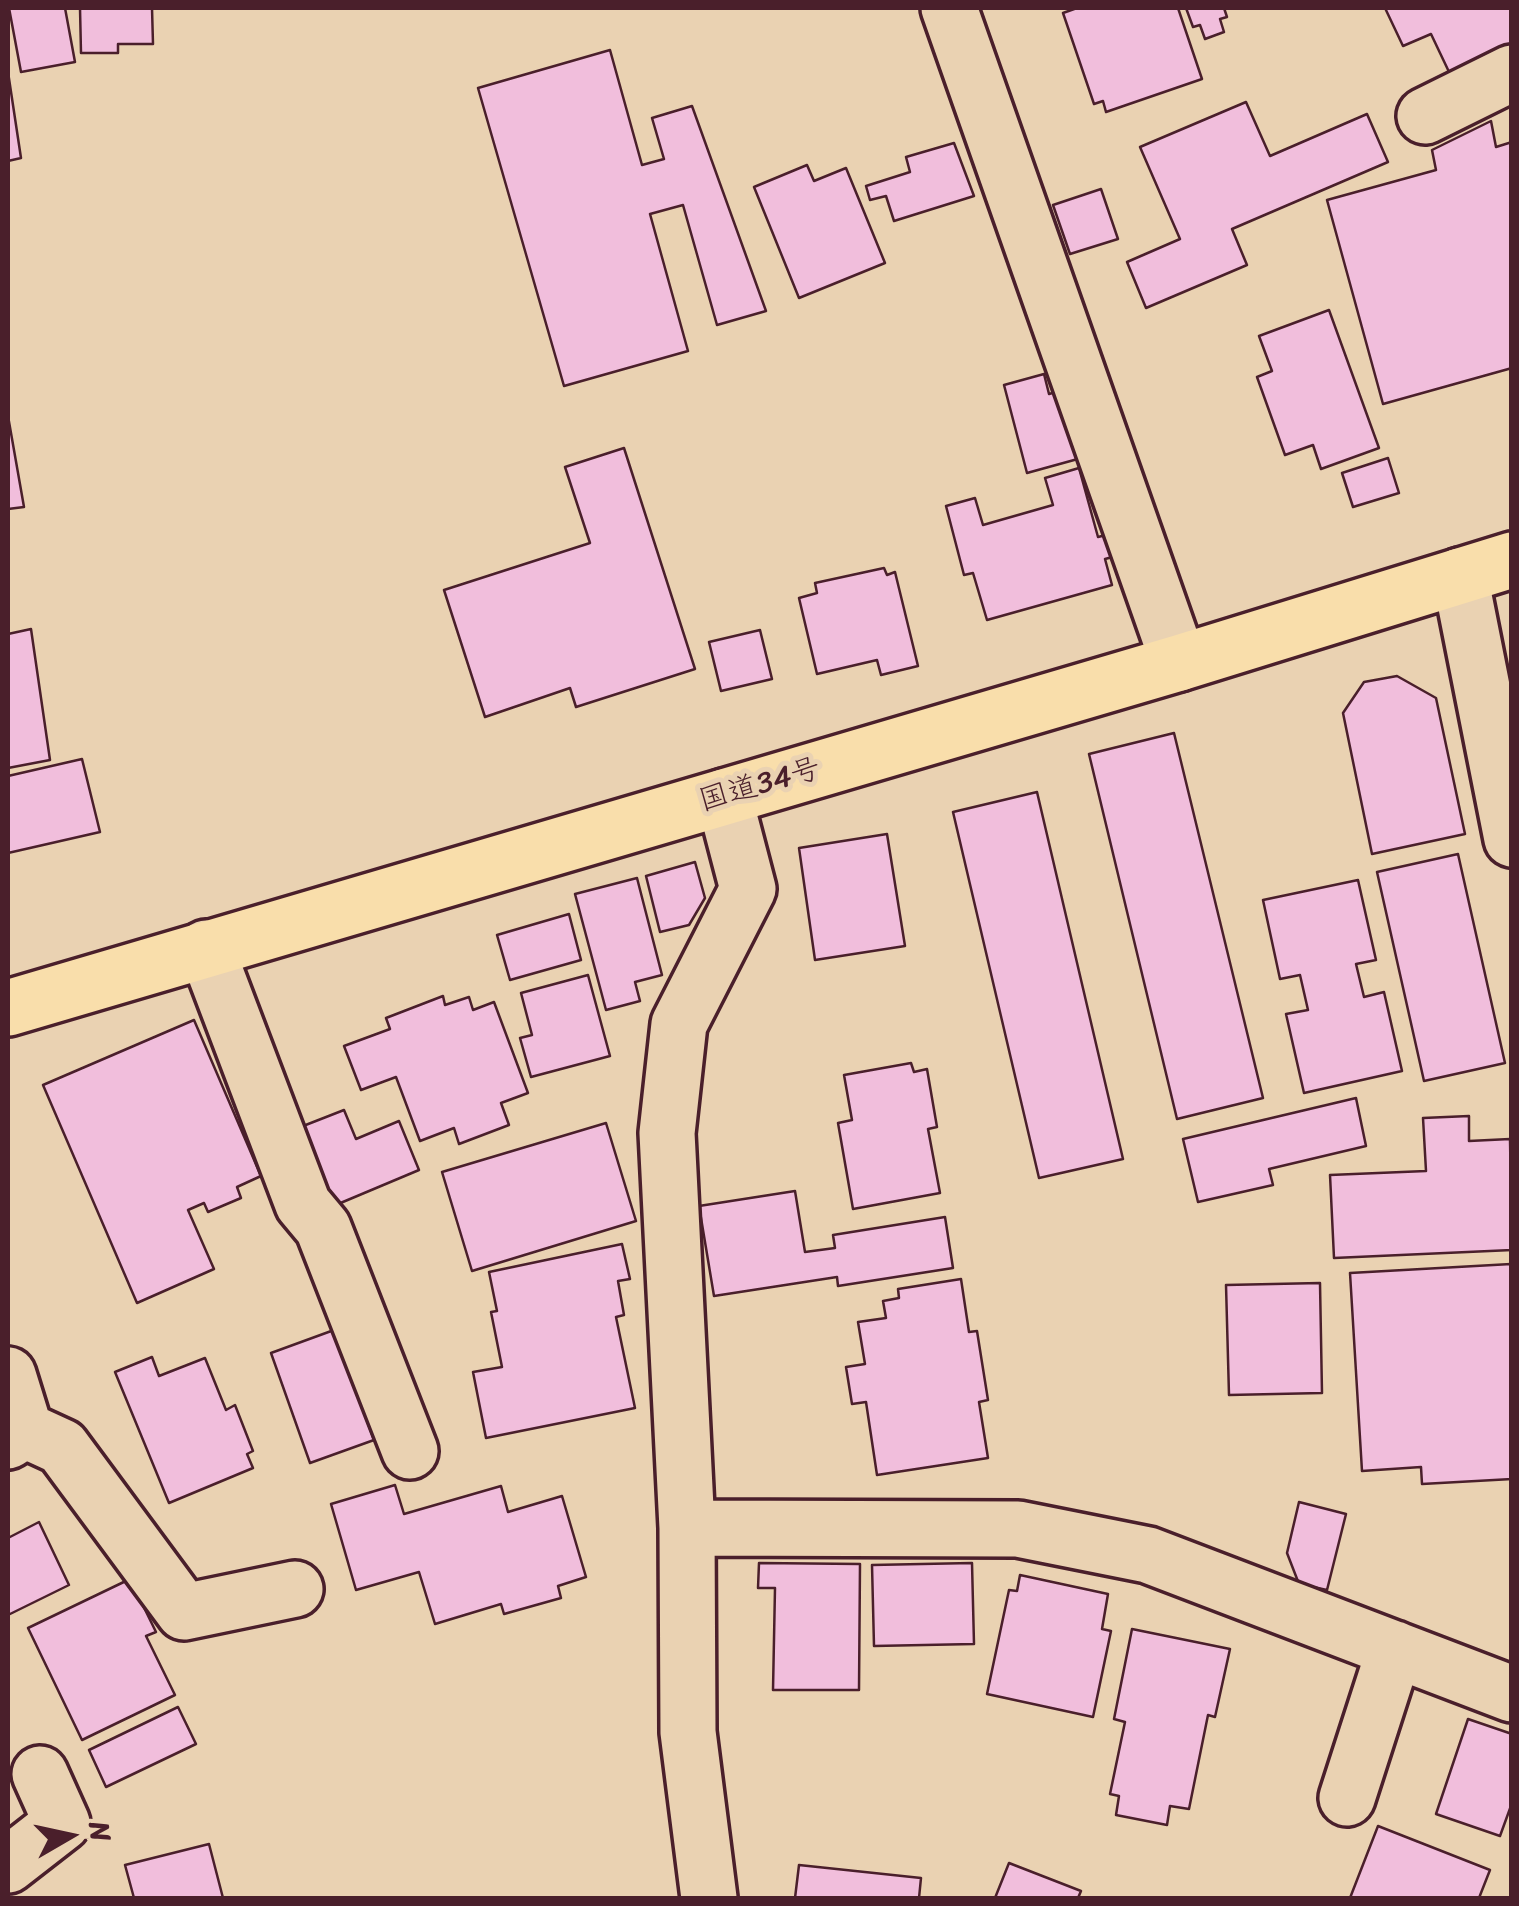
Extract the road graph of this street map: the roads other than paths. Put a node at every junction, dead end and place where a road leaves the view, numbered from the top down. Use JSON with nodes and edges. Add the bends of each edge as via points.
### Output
{"nodes":[{"id":1,"x":948,"y":8,"type":"edge"},
{"id":2,"x":1512,"y":73,"type":"edge"},
{"id":3,"x":1425,"y":116,"type":"dead end"},
{"id":4,"x":1512,"y":560,"type":"edge"},
{"id":5,"x":1460,"y":576,"type":"junction"},
{"id":6,"x":1180,"y":663,"type":"junction"},
{"id":7,"x":724,"y":797,"type":"junction"},
{"id":8,"x":1512,"y":839,"type":"edge"},
{"id":9,"x":206,"y":948,"type":"junction"},
{"id":10,"x":8,"y":1008,"type":"edge"},
{"id":11,"x":8,"y":1375,"type":"edge"},
{"id":12,"x":16,"y":1435,"type":"edge"},
{"id":13,"x":410,"y":1450,"type":"dead end"},
{"id":14,"x":686,"y":1528,"type":"junction"},
{"id":15,"x":295,"y":1588,"type":"dead end"},
{"id":16,"x":1394,"y":1648,"type":"junction"},
{"id":17,"x":1512,"y":1694,"type":"edge"},
{"id":18,"x":40,"y":1774,"type":"dead end"},
{"id":19,"x":1347,"y":1798,"type":"dead end"},
{"id":20,"x":8,"y":1865,"type":"edge"},
{"id":21,"x":709,"y":1898,"type":"edge"}],
"edges":[{"from":1,"to":6,"type":"street"},
{"from":2,"to":3,"type":"street"},
{"from":4,"to":5,"type":"highway","name":"国道34号"},
{"from":5,"to":6,"type":"highway","name":"国道34号"},
{"from":5,"to":8,"type":"street"},
{"from":6,"to":7,"type":"highway","name":"国道34号"},
{"from":7,"to":9,"type":"highway","name":"国道34号"},
{"from":7,"to":14,"type":"street","via":[[748,889],[679,1024],[667,1133]]},
{"from":9,"to":10,"type":"highway","name":"国道34号"},
{"from":9,"to":13,"type":"street","via":[[303,1204],[323,1228]]},
{"from":11,"to":12,"type":"street"},
{"from":12,"to":15,"type":"street","via":[[62,1448],[184,1612]]},
{"from":14,"to":16,"type":"street","via":[[1018,1529],[1148,1555]]},
{"from":14,"to":21,"type":"street","via":[[688,1732]]},
{"from":16,"to":17,"type":"street"},
{"from":16,"to":19,"type":"street"},
{"from":18,"to":20,"type":"street","via":[[73,1841]]}]}
